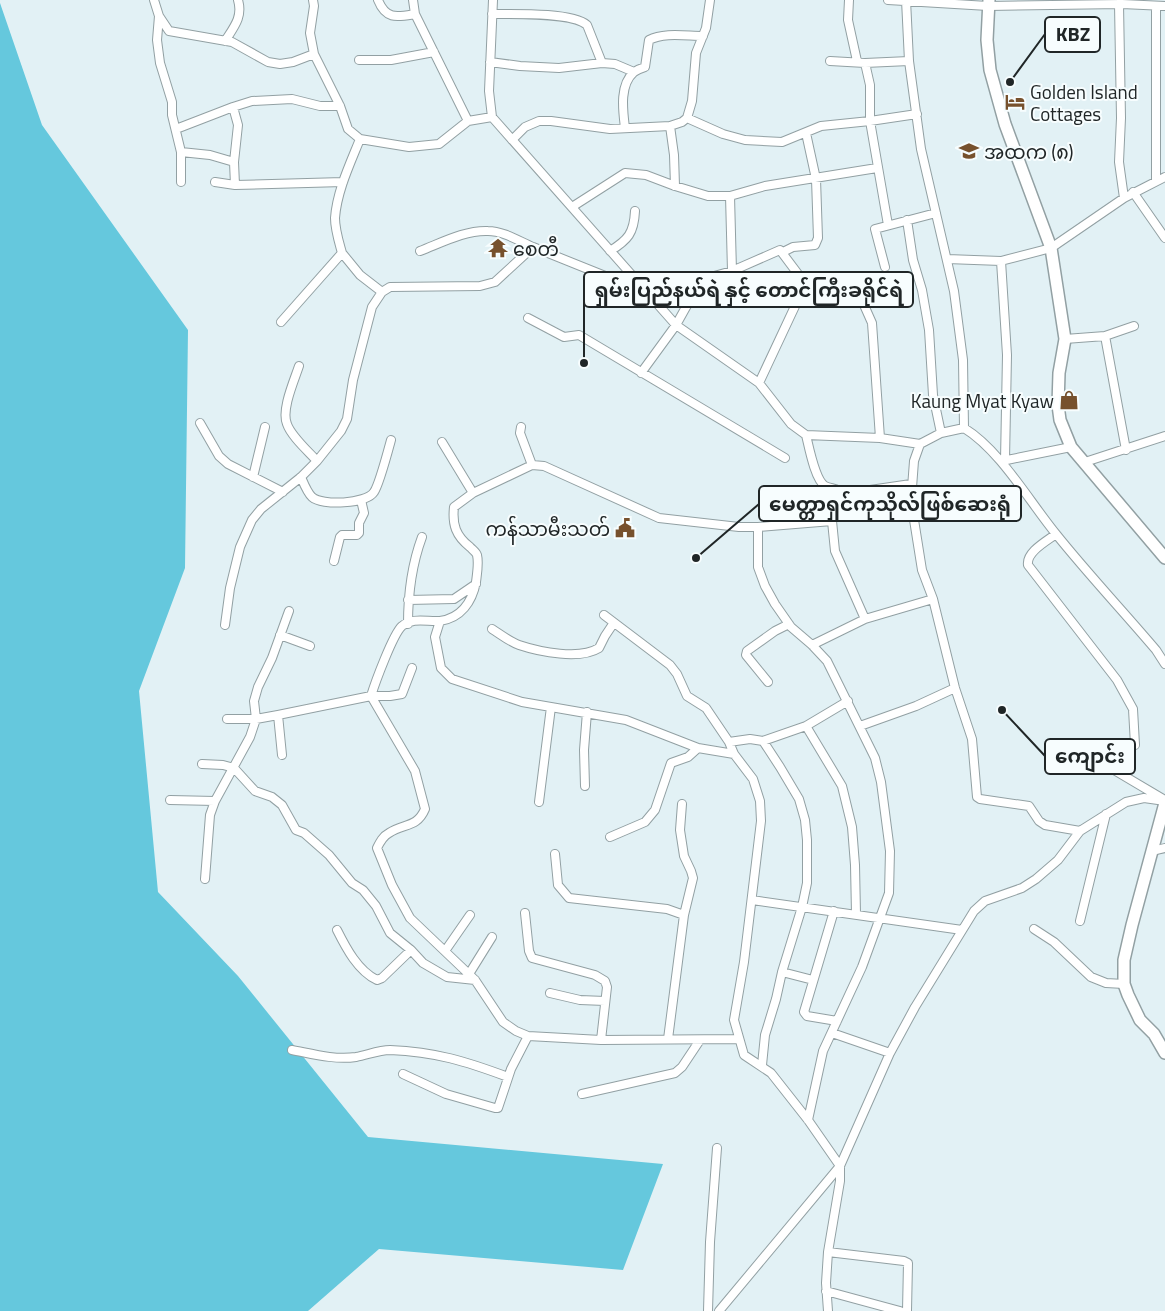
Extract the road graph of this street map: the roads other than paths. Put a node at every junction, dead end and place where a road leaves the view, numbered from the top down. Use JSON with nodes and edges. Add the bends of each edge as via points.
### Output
{"nodes":[{"id":1,"x":154,"y":0,"type":"edge"},
{"id":2,"x":238,"y":0,"type":"edge"},
{"id":3,"x":313,"y":0,"type":"edge"},
{"id":4,"x":378,"y":0,"type":"edge"},
{"id":5,"x":414,"y":0,"type":"edge"},
{"id":6,"x":493,"y":0,"type":"edge"},
{"id":7,"x":710,"y":0,"type":"edge"},
{"id":8,"x":849,"y":0,"type":"edge"},
{"id":9,"x":888,"y":0,"type":"edge"},
{"id":10,"x":906,"y":0,"type":"edge"},
{"id":11,"x":935,"y":1,"type":"edge"},
{"id":12,"x":988,"y":3,"type":"edge"},
{"id":13,"x":1047,"y":3,"type":"edge"},
{"id":14,"x":1121,"y":3,"type":"edge"},
{"id":15,"x":1156,"y":6,"type":"junction"},
{"id":16,"x":1165,"y":6,"type":"edge"},
{"id":17,"x":415,"y":14,"type":"junction"},
{"id":18,"x":492,"y":14,"type":"junction"},
{"id":19,"x":159,"y":16,"type":"junction"},
{"id":20,"x":703,"y":36,"type":"junction"},
{"id":21,"x":225,"y":41,"type":"junction"},
{"id":22,"x":434,"y":52,"type":"junction"},
{"id":23,"x":314,"y":54,"type":"junction"},
{"id":24,"x":359,"y":60,"type":"dead end"},
{"id":25,"x":830,"y":61,"type":"dead end"},
{"id":26,"x":909,"y":61,"type":"junction"},
{"id":27,"x":490,"y":62,"type":"junction"},
{"id":28,"x":861,"y":62,"type":"junction"},
{"id":29,"x":602,"y":63,"type":"junction"},
{"id":30,"x":634,"y":72,"type":"junction"},
{"id":31,"x":340,"y":106,"type":"junction"},
{"id":32,"x":233,"y":107,"type":"junction"},
{"id":33,"x":917,"y":114,"type":"junction"},
{"id":34,"x":492,"y":117,"type":"junction"},
{"id":35,"x":687,"y":118,"type":"junction"},
{"id":36,"x":468,"y":121,"type":"junction"},
{"id":37,"x":870,"y":122,"type":"junction"},
{"id":38,"x":670,"y":126,"type":"junction"},
{"id":39,"x":625,"y":128,"type":"junction"},
{"id":40,"x":176,"y":129,"type":"junction"},
{"id":41,"x":806,"y":134,"type":"junction"},
{"id":42,"x":360,"y":138,"type":"junction"},
{"id":43,"x":512,"y":140,"type":"junction"},
{"id":44,"x":180,"y":152,"type":"junction"},
{"id":45,"x":234,"y":162,"type":"junction"},
{"id":46,"x":878,"y":168,"type":"junction"},
{"id":47,"x":1165,"y":177,"type":"edge"},
{"id":48,"x":816,"y":179,"type":"junction"},
{"id":49,"x":1156,"y":180,"type":"junction"},
{"id":50,"x":180,"y":182,"type":"dead end"},
{"id":51,"x":214,"y":182,"type":"dead end"},
{"id":52,"x":343,"y":182,"type":"junction"},
{"id":53,"x":235,"y":185,"type":"junction"},
{"id":54,"x":675,"y":186,"type":"junction"},
{"id":55,"x":1134,"y":192,"type":"junction"},
{"id":56,"x":730,"y":196,"type":"junction"},
{"id":57,"x":1124,"y":198,"type":"junction"},
{"id":58,"x":572,"y":207,"type":"junction"},
{"id":59,"x":635,"y":211,"type":"dead end"},
{"id":60,"x":936,"y":213,"type":"junction"},
{"id":61,"x":907,"y":220,"type":"junction"},
{"id":62,"x":888,"y":226,"type":"junction"},
{"id":63,"x":1165,"y":238,"type":"edge"},
{"id":64,"x":533,"y":247,"type":"junction"},
{"id":65,"x":1051,"y":248,"type":"junction"},
{"id":66,"x":420,"y":251,"type":"dead end"},
{"id":67,"x":610,"y":251,"type":"junction"},
{"id":68,"x":783,"y":252,"type":"junction"},
{"id":69,"x":342,"y":253,"type":"junction"},
{"id":70,"x":947,"y":259,"type":"junction"},
{"id":71,"x":1001,"y":261,"type":"junction"},
{"id":72,"x":885,"y":267,"type":"dead end"},
{"id":73,"x":732,"y":271,"type":"junction"},
{"id":74,"x":382,"y":292,"type":"junction"},
{"id":75,"x":647,"y":292,"type":"junction"},
{"id":76,"x":864,"y":305,"type":"dead end"},
{"id":77,"x":528,"y":318,"type":"dead end"},
{"id":78,"x":281,"y":322,"type":"dead end"},
{"id":79,"x":676,"y":325,"type":"junction"},
{"id":80,"x":1134,"y":326,"type":"dead end"},
{"id":81,"x":1104,"y":336,"type":"junction"},
{"id":82,"x":1065,"y":339,"type":"junction"},
{"id":83,"x":299,"y":366,"type":"dead end"},
{"id":84,"x":641,"y":373,"type":"junction"},
{"id":85,"x":759,"y":383,"type":"junction"},
{"id":86,"x":200,"y":423,"type":"dead end"},
{"id":87,"x":265,"y":427,"type":"dead end"},
{"id":88,"x":521,"y":427,"type":"dead end"},
{"id":89,"x":964,"y":428,"type":"junction"},
{"id":90,"x":941,"y":433,"type":"junction"},
{"id":91,"x":806,"y":435,"type":"junction"},
{"id":92,"x":1165,"y":436,"type":"edge"},
{"id":93,"x":880,"y":438,"type":"junction"},
{"id":94,"x":391,"y":440,"type":"dead end"},
{"id":95,"x":442,"y":442,"type":"dead end"},
{"id":96,"x":920,"y":444,"type":"junction"},
{"id":97,"x":1071,"y":447,"type":"junction"},
{"id":98,"x":1126,"y":450,"type":"junction"},
{"id":99,"x":785,"y":458,"type":"dead end"},
{"id":100,"x":1002,"y":461,"type":"junction"},
{"id":101,"x":317,"y":462,"type":"junction"},
{"id":102,"x":1085,"y":462,"type":"junction"},
{"id":103,"x":532,"y":465,"type":"junction"},
{"id":104,"x":252,"y":477,"type":"junction"},
{"id":105,"x":301,"y":477,"type":"junction"},
{"id":106,"x":911,"y":484,"type":"junction"},
{"id":107,"x":283,"y":492,"type":"junction"},
{"id":108,"x":472,"y":493,"type":"junction"},
{"id":109,"x":843,"y":494,"type":"junction"},
{"id":110,"x":361,"y":500,"type":"junction"},
{"id":111,"x":832,"y":521,"type":"junction"},
{"id":112,"x":758,"y":527,"type":"junction"},
{"id":113,"x":1056,"y":534,"type":"junction"},
{"id":114,"x":422,"y":537,"type":"dead end"},
{"id":115,"x":1164,"y":555,"type":"edge"},
{"id":116,"x":334,"y":561,"type":"dead end"},
{"id":117,"x":476,"y":584,"type":"junction"},
{"id":118,"x":933,"y":599,"type":"junction"},
{"id":119,"x":408,"y":600,"type":"junction"},
{"id":120,"x":289,"y":611,"type":"dead end"},
{"id":121,"x":604,"y":615,"type":"dead end"},
{"id":122,"x":865,"y":619,"type":"junction"},
{"id":123,"x":440,"y":621,"type":"junction"},
{"id":124,"x":408,"y":624,"type":"junction"},
{"id":125,"x":613,"y":624,"type":"junction"},
{"id":126,"x":789,"y":624,"type":"junction"},
{"id":127,"x":225,"y":625,"type":"dead end"},
{"id":128,"x":492,"y":629,"type":"dead end"},
{"id":129,"x":280,"y":635,"type":"junction"},
{"id":130,"x":812,"y":645,"type":"junction"},
{"id":131,"x":310,"y":646,"type":"dead end"},
{"id":132,"x":1165,"y":664,"type":"edge"},
{"id":133,"x":412,"y":668,"type":"dead end"},
{"id":134,"x":768,"y":682,"type":"dead end"},
{"id":135,"x":955,"y":688,"type":"junction"},
{"id":136,"x":371,"y":696,"type":"junction"},
{"id":137,"x":848,"y":702,"type":"junction"},
{"id":138,"x":551,"y":707,"type":"junction"},
{"id":139,"x":587,"y":712,"type":"junction"},
{"id":140,"x":278,"y":716,"type":"junction"},
{"id":141,"x":227,"y":719,"type":"dead end"},
{"id":142,"x":256,"y":719,"type":"junction"},
{"id":143,"x":806,"y":726,"type":"junction"},
{"id":144,"x":860,"y":726,"type":"junction"},
{"id":145,"x":763,"y":741,"type":"junction"},
{"id":146,"x":729,"y":742,"type":"junction"},
{"id":147,"x":1072,"y":746,"type":"dead end"},
{"id":148,"x":1135,"y":746,"type":"dead end"},
{"id":149,"x":698,"y":748,"type":"junction"},
{"id":150,"x":734,"y":754,"type":"junction"},
{"id":151,"x":282,"y":755,"type":"dead end"},
{"id":152,"x":202,"y":764,"type":"dead end"},
{"id":153,"x":234,"y":768,"type":"junction"},
{"id":154,"x":585,"y":786,"type":"dead end"},
{"id":155,"x":170,"y":800,"type":"dead end"},
{"id":156,"x":215,"y":801,"type":"junction"},
{"id":157,"x":1165,"y":801,"type":"edge"},
{"id":158,"x":539,"y":802,"type":"dead end"},
{"id":159,"x":682,"y":804,"type":"dead end"},
{"id":160,"x":1106,"y":814,"type":"junction"},
{"id":161,"x":1080,"y":831,"type":"junction"},
{"id":162,"x":610,"y":837,"type":"dead end"},
{"id":163,"x":1165,"y":848,"type":"edge"},
{"id":164,"x":1152,"y":852,"type":"junction"},
{"id":165,"x":555,"y":854,"type":"dead end"},
{"id":166,"x":205,"y":879,"type":"dead end"},
{"id":167,"x":752,"y":900,"type":"junction"},
{"id":168,"x":802,"y":907,"type":"junction"},
{"id":169,"x":834,"y":911,"type":"junction"},
{"id":170,"x":525,"y":913,"type":"dead end"},
{"id":171,"x":856,"y":914,"type":"junction"},
{"id":172,"x":470,"y":915,"type":"dead end"},
{"id":173,"x":684,"y":915,"type":"junction"},
{"id":174,"x":879,"y":918,"type":"junction"},
{"id":175,"x":1080,"y":921,"type":"dead end"},
{"id":176,"x":1034,"y":929,"type":"dead end"},
{"id":177,"x":337,"y":930,"type":"dead end"},
{"id":178,"x":962,"y":930,"type":"junction"},
{"id":179,"x":492,"y":936,"type":"dead end"},
{"id":180,"x":411,"y":950,"type":"junction"},
{"id":181,"x":445,"y":951,"type":"junction"},
{"id":182,"x":782,"y":972,"type":"junction"},
{"id":183,"x":469,"y":974,"type":"junction"},
{"id":184,"x":475,"y":980,"type":"junction"},
{"id":185,"x":813,"y":980,"type":"junction"},
{"id":186,"x":1124,"y":984,"type":"junction"},
{"id":187,"x":550,"y":993,"type":"dead end"},
{"id":188,"x":605,"y":1002,"type":"junction"},
{"id":189,"x":837,"y":1021,"type":"junction"},
{"id":190,"x":832,"y":1033,"type":"junction"},
{"id":191,"x":528,"y":1036,"type":"junction"},
{"id":192,"x":668,"y":1039,"type":"junction"},
{"id":193,"x":740,"y":1039,"type":"junction"},
{"id":194,"x":601,"y":1040,"type":"junction"},
{"id":195,"x":700,"y":1040,"type":"junction"},
{"id":196,"x":292,"y":1050,"type":"dead end"},
{"id":197,"x":890,"y":1053,"type":"junction"},
{"id":198,"x":1165,"y":1053,"type":"edge"},
{"id":199,"x":762,"y":1066,"type":"junction"},
{"id":200,"x":403,"y":1074,"type":"dead end"},
{"id":201,"x":508,"y":1076,"type":"junction"},
{"id":202,"x":582,"y":1094,"type":"dead end"},
{"id":203,"x":808,"y":1120,"type":"junction"},
{"id":204,"x":717,"y":1148,"type":"dead end"},
{"id":205,"x":840,"y":1166,"type":"junction"},
{"id":206,"x":828,"y":1252,"type":"junction"},
{"id":207,"x":826,"y":1291,"type":"junction"},
{"id":208,"x":708,"y":1311,"type":"edge"},
{"id":209,"x":719,"y":1311,"type":"edge"},
{"id":210,"x":828,"y":1311,"type":"edge"},
{"id":211,"x":900,"y":1311,"type":"edge"},
{"id":212,"x":906,"y":1311,"type":"edge"}],
"edges":[{"from":1,"to":19,"type":"street"},
{"from":2,"to":21,"type":"street","via":[[240,14]]},
{"from":3,"to":23,"type":"street","via":[[310,33]]},
{"from":4,"to":17,"type":"street","via":[[380,6],[395,17]]},
{"from":5,"to":17,"type":"street"},
{"from":6,"to":18,"type":"street"},
{"from":7,"to":20,"type":"street"},
{"from":8,"to":28,"type":"street","via":[[848,20]]},
{"from":9,"to":10,"type":"street"},
{"from":10,"to":11,"type":"street"},
{"from":10,"to":26,"type":"street"},
{"from":11,"to":12,"type":"street"},
{"from":12,"to":13,"type":"street"},
{"from":12,"to":65,"type":"street","via":[[990,70],[1005,124]]},
{"from":13,"to":14,"type":"street"},
{"from":14,"to":15,"type":"street"},
{"from":14,"to":57,"type":"street","via":[[1119,162]]},
{"from":15,"to":16,"type":"street"},
{"from":15,"to":49,"type":"street"},
{"from":17,"to":22,"type":"street"},
{"from":18,"to":27,"type":"street"},
{"from":18,"to":29,"type":"street","via":[[582,20]]},
{"from":19,"to":21,"type":"street","via":[[169,31]]},
{"from":19,"to":40,"type":"street","via":[[157,40],[160,63]]},
{"from":20,"to":30,"type":"street","via":[[654,37],[649,40],[645,67]]},
{"from":20,"to":35,"type":"street","via":[[696,53],[692,101]]},
{"from":21,"to":23,"type":"street","via":[[268,62],[280,64]]},
{"from":22,"to":24,"type":"street","via":[[391,60]]},
{"from":22,"to":36,"type":"street"},
{"from":23,"to":31,"type":"street"},
{"from":25,"to":28,"type":"street"},
{"from":26,"to":28,"type":"street"},
{"from":26,"to":33,"type":"street"},
{"from":27,"to":29,"type":"street","via":[[559,68]]},
{"from":27,"to":34,"type":"street"},
{"from":28,"to":37,"type":"street","via":[[870,85]]},
{"from":29,"to":30,"type":"street","via":[[615,64]]},
{"from":30,"to":39,"type":"street","via":[[622,101]]},
{"from":31,"to":32,"type":"street","via":[[272,99]]},
{"from":31,"to":42,"type":"street","via":[[348,129]]},
{"from":32,"to":40,"type":"street"},
{"from":32,"to":45,"type":"street","via":[[238,125]]},
{"from":33,"to":37,"type":"street"},
{"from":33,"to":60,"type":"street","via":[[921,149]]},
{"from":34,"to":36,"type":"street"},
{"from":34,"to":43,"type":"street"},
{"from":35,"to":38,"type":"street"},
{"from":35,"to":41,"type":"street","via":[[745,140],[782,142]]},
{"from":36,"to":42,"type":"street","via":[[439,144],[409,147]]},
{"from":37,"to":41,"type":"street","via":[[821,126]]},
{"from":37,"to":46,"type":"street"},
{"from":38,"to":39,"type":"street"},
{"from":38,"to":54,"type":"street"},
{"from":39,"to":43,"type":"street","via":[[539,121]]},
{"from":40,"to":44,"type":"street"},
{"from":41,"to":48,"type":"street"},
{"from":42,"to":52,"type":"street"},
{"from":43,"to":58,"type":"street"},
{"from":44,"to":45,"type":"street","via":[[210,155]]},
{"from":44,"to":50,"type":"street"},
{"from":45,"to":53,"type":"street"},
{"from":46,"to":48,"type":"street"},
{"from":46,"to":62,"type":"street"},
{"from":47,"to":49,"type":"street"},
{"from":48,"to":56,"type":"street","via":[[765,186]]},
{"from":48,"to":68,"type":"street","via":[[818,238],[815,245]]},
{"from":49,"to":55,"type":"street"},
{"from":51,"to":53,"type":"street"},
{"from":52,"to":53,"type":"street"},
{"from":52,"to":69,"type":"street","via":[[335,219]]},
{"from":54,"to":56,"type":"street","via":[[708,196]]},
{"from":54,"to":58,"type":"street","via":[[646,175],[625,173]]},
{"from":55,"to":57,"type":"street"},
{"from":55,"to":63,"type":"street"},
{"from":56,"to":73,"type":"street"},
{"from":57,"to":65,"type":"street"},
{"from":58,"to":67,"type":"street"},
{"from":59,"to":67,"type":"street","via":[[629,237]]},
{"from":60,"to":61,"type":"street"},
{"from":60,"to":70,"type":"street"},
{"from":61,"to":62,"type":"street"},
{"from":61,"to":90,"type":"street","via":[[929,330],[933,396]]},
{"from":62,"to":72,"type":"street","via":[[875,228]]},
{"from":64,"to":66,"type":"street","via":[[488,231],[472,232]]},
{"from":64,"to":74,"type":"street","via":[[489,284],[390,287]]},
{"from":64,"to":75,"type":"street"},
{"from":65,"to":71,"type":"street"},
{"from":65,"to":82,"type":"street"},
{"from":67,"to":75,"type":"street"},
{"from":68,"to":73,"type":"street","via":[[776,250]]},
{"from":68,"to":85,"type":"street","via":[[804,287]]},
{"from":69,"to":74,"type":"street","via":[[360,275]]},
{"from":69,"to":78,"type":"street"},
{"from":70,"to":71,"type":"street"},
{"from":70,"to":89,"type":"street","via":[[963,360]]},
{"from":71,"to":100,"type":"street","via":[[1007,355]]},
{"from":73,"to":79,"type":"street","via":[[700,282]]},
{"from":74,"to":101,"type":"street","via":[[372,307],[353,380],[348,419]]},
{"from":75,"to":79,"type":"street"},
{"from":76,"to":93,"type":"street","via":[[872,323]]},
{"from":77,"to":84,"type":"street","via":[[564,337],[579,335]]},
{"from":79,"to":84,"type":"street"},
{"from":79,"to":85,"type":"street"},
{"from":80,"to":81,"type":"street"},
{"from":81,"to":82,"type":"street"},
{"from":81,"to":98,"type":"street"},
{"from":82,"to":97,"type":"street","via":[[1058,405],[1060,420]]},
{"from":83,"to":101,"type":"street","via":[[285,418],[287,426]]},
{"from":84,"to":99,"type":"street"},
{"from":85,"to":91,"type":"street","via":[[791,424]]},
{"from":86,"to":104,"type":"street","via":[[219,456]]},
{"from":87,"to":104,"type":"street"},
{"from":88,"to":103,"type":"street","via":[[520,433]]},
{"from":89,"to":90,"type":"street"},
{"from":89,"to":100,"type":"street"},
{"from":90,"to":96,"type":"street"},
{"from":91,"to":93,"type":"street"},
{"from":91,"to":109,"type":"street","via":[[820,480]]},
{"from":92,"to":98,"type":"street"},
{"from":93,"to":96,"type":"street"},
{"from":94,"to":110,"type":"street","via":[[375,492]]},
{"from":95,"to":108,"type":"street"},
{"from":96,"to":106,"type":"street"},
{"from":97,"to":100,"type":"street"},
{"from":97,"to":102,"type":"street"},
{"from":98,"to":102,"type":"street"},
{"from":100,"to":113,"type":"street"},
{"from":101,"to":105,"type":"street"},
{"from":102,"to":115,"type":"street"},
{"from":103,"to":108,"type":"street"},
{"from":103,"to":112,"type":"street","via":[[544,466],[659,518]]},
{"from":104,"to":107,"type":"street"},
{"from":105,"to":107,"type":"street"},
{"from":105,"to":110,"type":"street","via":[[308,493],[318,501]]},
{"from":106,"to":109,"type":"street"},
{"from":106,"to":118,"type":"street","via":[[922,570]]},
{"from":107,"to":127,"type":"street","via":[[252,520],[240,547]]},
{"from":108,"to":117,"type":"street","via":[[454,507],[453,516],[454,528],[460,539],[477,553]]},
{"from":109,"to":111,"type":"street","via":[[841,509]]},
{"from":110,"to":116,"type":"street","via":[[364,513],[359,533],[340,537]]},
{"from":111,"to":112,"type":"street"},
{"from":111,"to":122,"type":"street","via":[[835,551]]},
{"from":112,"to":126,"type":"street","via":[[758,567],[775,604]]},
{"from":113,"to":132,"type":"street"},
{"from":113,"to":148,"type":"street","via":[[1030,555],[1028,565],[1127,696],[1133,709]]},
{"from":114,"to":119,"type":"street"},
{"from":117,"to":119,"type":"street","via":[[454,599]]},
{"from":117,"to":123,"type":"street","via":[[462,612]]},
{"from":118,"to":122,"type":"street"},
{"from":118,"to":135,"type":"street"},
{"from":119,"to":124,"type":"street"},
{"from":120,"to":129,"type":"street"},
{"from":121,"to":125,"type":"street"},
{"from":122,"to":130,"type":"street"},
{"from":123,"to":124,"type":"street","via":[[418,620]]},
{"from":123,"to":138,"type":"street","via":[[435,637],[441,668],[452,679],[522,702]]},
{"from":124,"to":136,"type":"street","via":[[402,626],[389,649]]},
{"from":125,"to":128,"type":"street","via":[[600,648],[583,654],[555,653],[517,645]]},
{"from":125,"to":146,"type":"street","via":[[670,665],[688,696],[706,708]]},
{"from":126,"to":130,"type":"street"},
{"from":126,"to":134,"type":"street","via":[[747,651],[746,655]]},
{"from":129,"to":131,"type":"street"},
{"from":129,"to":142,"type":"street","via":[[258,687],[254,701]]},
{"from":130,"to":137,"type":"street","via":[[827,661]]},
{"from":133,"to":136,"type":"street","via":[[402,694]]},
{"from":135,"to":144,"type":"street"},
{"from":135,"to":161,"type":"street","via":[[972,739],[977,796],[1029,806],[1045,825]]},
{"from":136,"to":140,"type":"street"},
{"from":136,"to":181,"type":"street","via":[[415,771],[425,809],[418,821],[389,832],[377,848],[410,918]]},
{"from":137,"to":143,"type":"street"},
{"from":137,"to":144,"type":"street"},
{"from":138,"to":139,"type":"street"},
{"from":138,"to":158,"type":"street"},
{"from":139,"to":149,"type":"street","via":[[626,720]]},
{"from":139,"to":154,"type":"street"},
{"from":140,"to":142,"type":"street"},
{"from":140,"to":151,"type":"street"},
{"from":141,"to":142,"type":"street"},
{"from":142,"to":153,"type":"street"},
{"from":143,"to":145,"type":"street"},
{"from":143,"to":171,"type":"street","via":[[842,786],[852,827]]},
{"from":144,"to":174,"type":"street","via":[[875,758],[881,782],[890,851],[889,893]]},
{"from":145,"to":146,"type":"street"},
{"from":145,"to":168,"type":"street","via":[[798,799],[805,820],[807,883]]},
{"from":146,"to":150,"type":"street"},
{"from":147,"to":157,"type":"street"},
{"from":149,"to":150,"type":"street"},
{"from":149,"to":162,"type":"street","via":[[688,757],[671,763],[655,810],[645,822]]},
{"from":150,"to":167,"type":"street","via":[[753,778],[760,801],[762,821]]},
{"from":152,"to":153,"type":"street"},
{"from":153,"to":156,"type":"street"},
{"from":153,"to":180,"type":"street","via":[[255,791],[282,805],[296,830],[329,855],[352,883],[364,890],[390,933]]},
{"from":155,"to":156,"type":"street"},
{"from":156,"to":166,"type":"street","via":[[210,815]]},
{"from":157,"to":160,"type":"street","via":[[1144,798],[1126,802]]},
{"from":157,"to":164,"type":"street"},
{"from":159,"to":173,"type":"street","via":[[680,830],[684,856],[693,878]]},
{"from":160,"to":161,"type":"street"},
{"from":160,"to":175,"type":"street"},
{"from":161,"to":178,"type":"street","via":[[1058,860],[1036,879],[1022,888],[985,901]]},
{"from":163,"to":164,"type":"street"},
{"from":164,"to":186,"type":"street","via":[[1124,960]]},
{"from":165,"to":173,"type":"street","via":[[558,885],[569,898],[667,909]]},
{"from":167,"to":168,"type":"street"},
{"from":167,"to":193,"type":"street","via":[[734,1020]]},
{"from":168,"to":169,"type":"street"},
{"from":168,"to":182,"type":"street"},
{"from":169,"to":171,"type":"street"},
{"from":169,"to":185,"type":"street"},
{"from":170,"to":188,"type":"street","via":[[532,958],[602,978],[607,987]]},
{"from":171,"to":174,"type":"street"},
{"from":172,"to":181,"type":"street"},
{"from":173,"to":192,"type":"street"},
{"from":174,"to":178,"type":"street"},
{"from":174,"to":189,"type":"street"},
{"from":176,"to":186,"type":"street","via":[[1054,942],[1091,977],[1106,984]]},
{"from":177,"to":180,"type":"street","via":[[349,953],[377,980]]},
{"from":178,"to":197,"type":"street","via":[[914,1007]]},
{"from":179,"to":183,"type":"street"},
{"from":180,"to":184,"type":"street","via":[[423,963],[447,977]]},
{"from":181,"to":183,"type":"street"},
{"from":182,"to":185,"type":"street"},
{"from":182,"to":199,"type":"street","via":[[765,1035]]},
{"from":183,"to":184,"type":"street"},
{"from":184,"to":191,"type":"street","via":[[503,1022]]},
{"from":185,"to":189,"type":"street","via":[[804,1012],[807,1016]]},
{"from":186,"to":198,"type":"street","via":[[1140,1020],[1154,1034]]},
{"from":187,"to":188,"type":"street"},
{"from":188,"to":194,"type":"street"},
{"from":189,"to":190,"type":"street"},
{"from":190,"to":197,"type":"street"},
{"from":190,"to":203,"type":"street","via":[[823,1051]]},
{"from":191,"to":194,"type":"street"},
{"from":191,"to":201,"type":"street"},
{"from":192,"to":194,"type":"street"},
{"from":192,"to":195,"type":"street"},
{"from":193,"to":195,"type":"street"},
{"from":193,"to":199,"type":"street","via":[[744,1055]]},
{"from":195,"to":202,"type":"street","via":[[675,1073]]},
{"from":196,"to":201,"type":"street","via":[[334,1058],[387,1050],[431,1053]]},
{"from":197,"to":205,"type":"street"},
{"from":199,"to":203,"type":"street","via":[[771,1072]]},
{"from":200,"to":201,"type":"street","via":[[446,1094],[495,1108],[498,1108]]},
{"from":203,"to":205,"type":"street"},
{"from":204,"to":208,"type":"street"},
{"from":205,"to":206,"type":"street"},
{"from":205,"to":209,"type":"street"},
{"from":206,"to":207,"type":"street"},
{"from":206,"to":212,"type":"street","via":[[908,1263]]},
{"from":207,"to":210,"type":"street"},
{"from":207,"to":211,"type":"street"}]}
